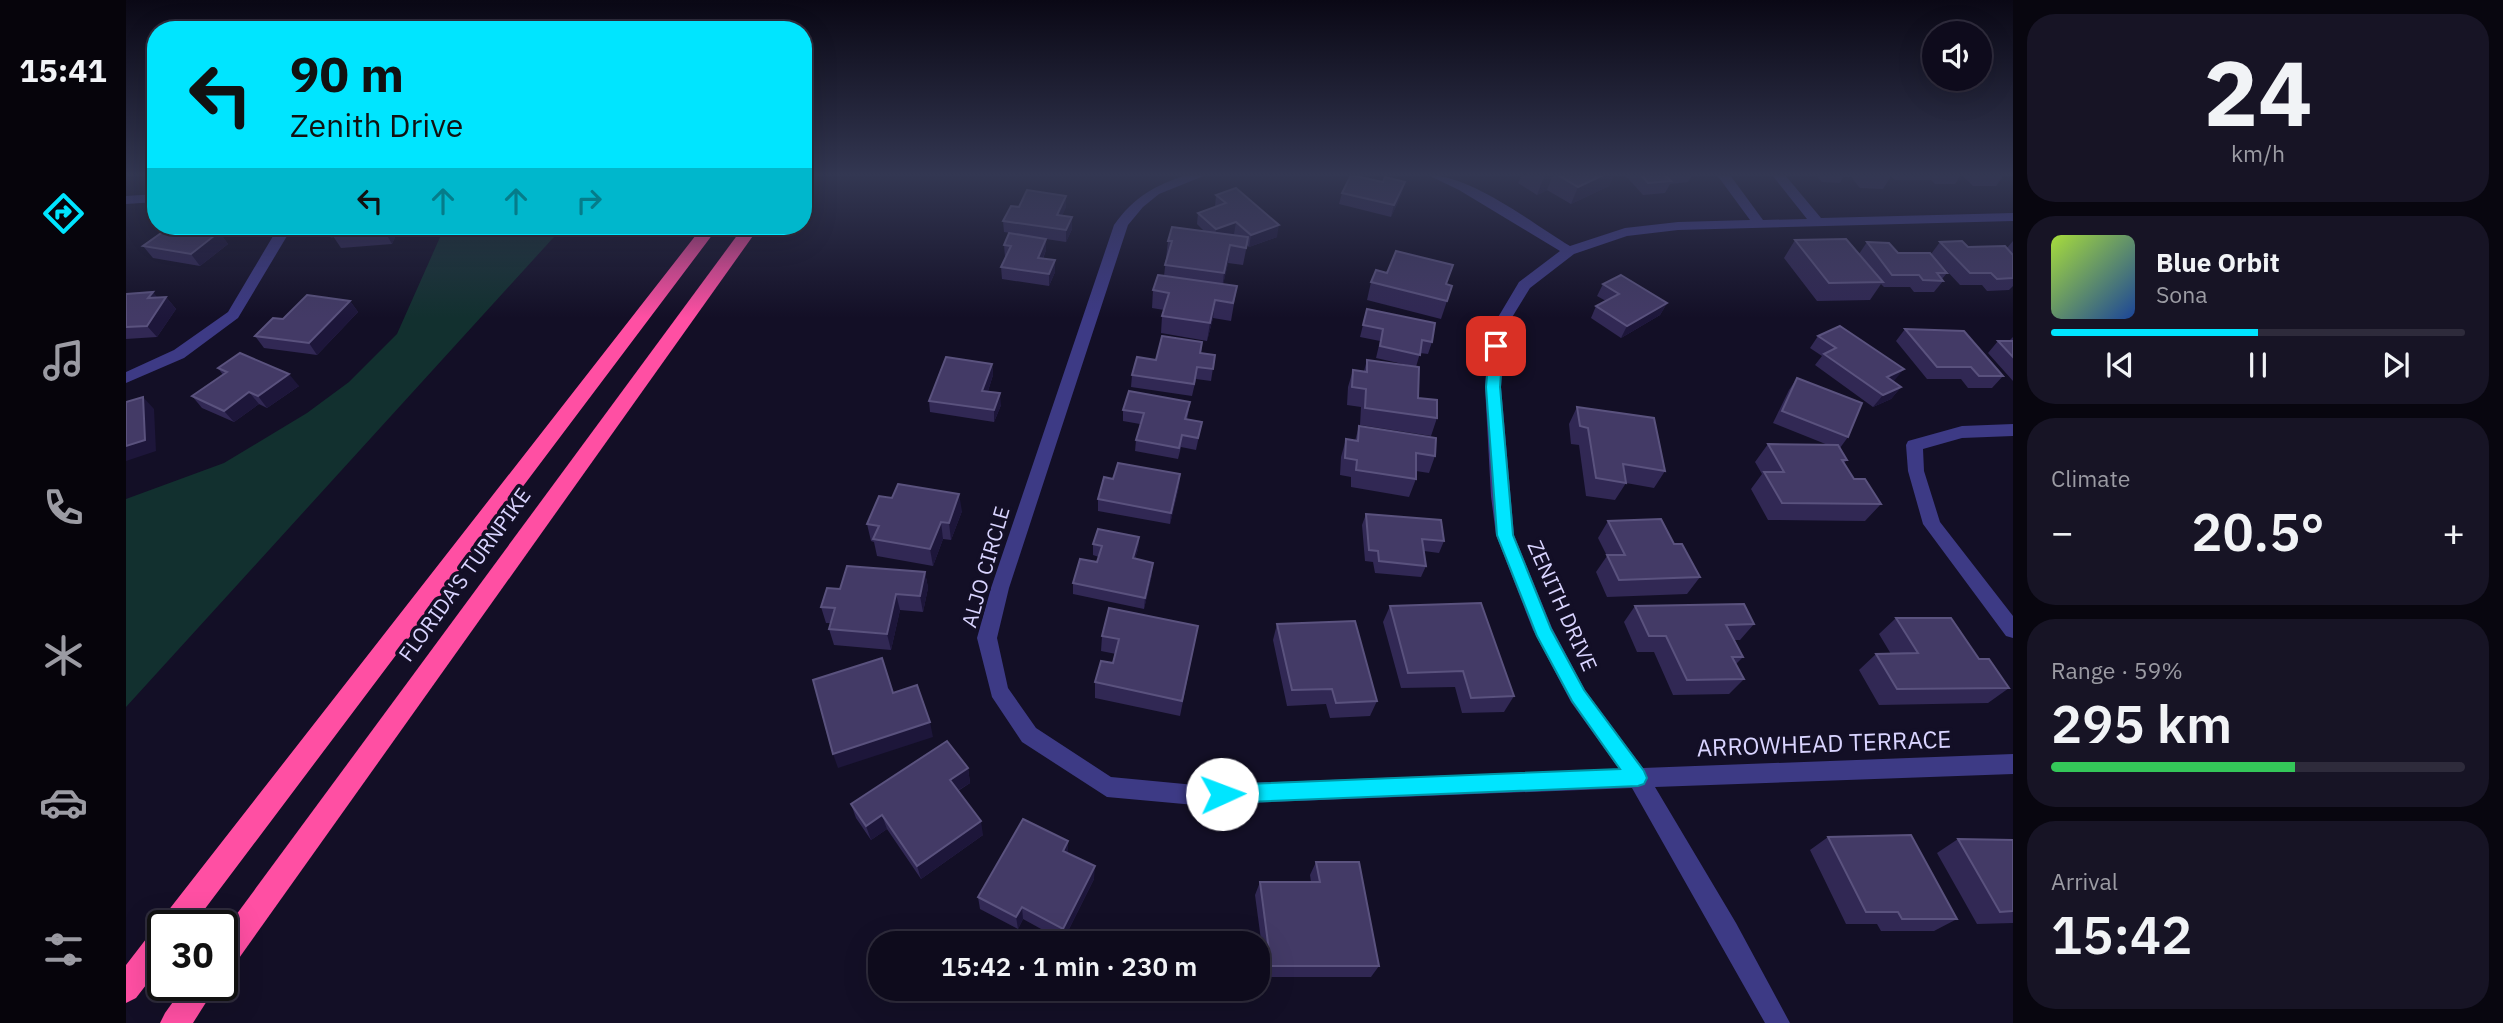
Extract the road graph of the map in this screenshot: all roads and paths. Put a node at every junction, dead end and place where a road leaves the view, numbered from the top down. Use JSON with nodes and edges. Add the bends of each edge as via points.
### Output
{"nodes":[{"id":1,"x":1123,"y":223,"type":"edge"},
{"id":2,"x":1523,"y":223,"type":"edge"},
{"id":3,"x":1759,"y":223,"type":"joint"},
{"id":4,"x":1766,"y":223,"type":"edge"},
{"id":5,"x":281,"y":235,"type":"edge"},
{"id":6,"x":704,"y":235,"type":"edge"},
{"id":7,"x":745,"y":235,"type":"edge"},
{"id":8,"x":1569,"y":251,"type":"junction"},
{"id":9,"x":126,"y":378,"type":"edge"},
{"id":10,"x":2013,"y":430,"type":"edge"},
{"id":11,"x":2013,"y":630,"type":"edge"},
{"id":12,"x":2013,"y":764,"type":"edge"},
{"id":13,"x":1638,"y":778,"type":"junction"},
{"id":14,"x":186,"y":910,"type":"edge"},
{"id":15,"x":238,"y":936,"type":"edge"},
{"id":16,"x":147,"y":961,"type":"edge"},
{"id":17,"x":126,"y":988,"type":"edge"},
{"id":18,"x":191,"y":1001,"type":"edge"},
{"id":19,"x":175,"y":1023,"type":"edge"},
{"id":20,"x":1778,"y":1023,"type":"edge"}],
"edges":[{"from":1,"to":13,"type":"street","name":"ALJO CIRCLE","via":[[987,638],[999,691],[1029,735],[1107,787],[1195,795]]},
{"from":2,"to":8,"type":"street"},
{"from":3,"to":4,"type":"street","name":"ZENITH DRIVE"},
{"from":3,"to":8,"type":"street","name":"ZENITH DRIVE","via":[[1626,232]]},
{"from":5,"to":9,"type":"street","via":[[233,315],[179,354]]},
{"from":6,"to":14,"type":"highway","name":"FLORIDA'S TURNPIKE"},
{"from":7,"to":15,"type":"highway","name":"FLORIDA'S TURNPIKE"},
{"from":8,"to":13,"type":"street","name":"ZENITH DRIVE","via":[[1524,285],[1504,319],[1496,346],[1493,387],[1505,535],[1543,631],[1578,696]]},
{"from":10,"to":11,"type":"street","via":[[1962,432],[1914,445],[1916,471],[1932,524]]},
{"from":12,"to":13,"type":"street","name":"ARROWHEAD TERRACE"},
{"from":13,"to":20,"type":"street","name":"ZENITH DRIVE"},
{"from":16,"to":17,"type":"highway"},
{"from":18,"to":19,"type":"highway"}]}
